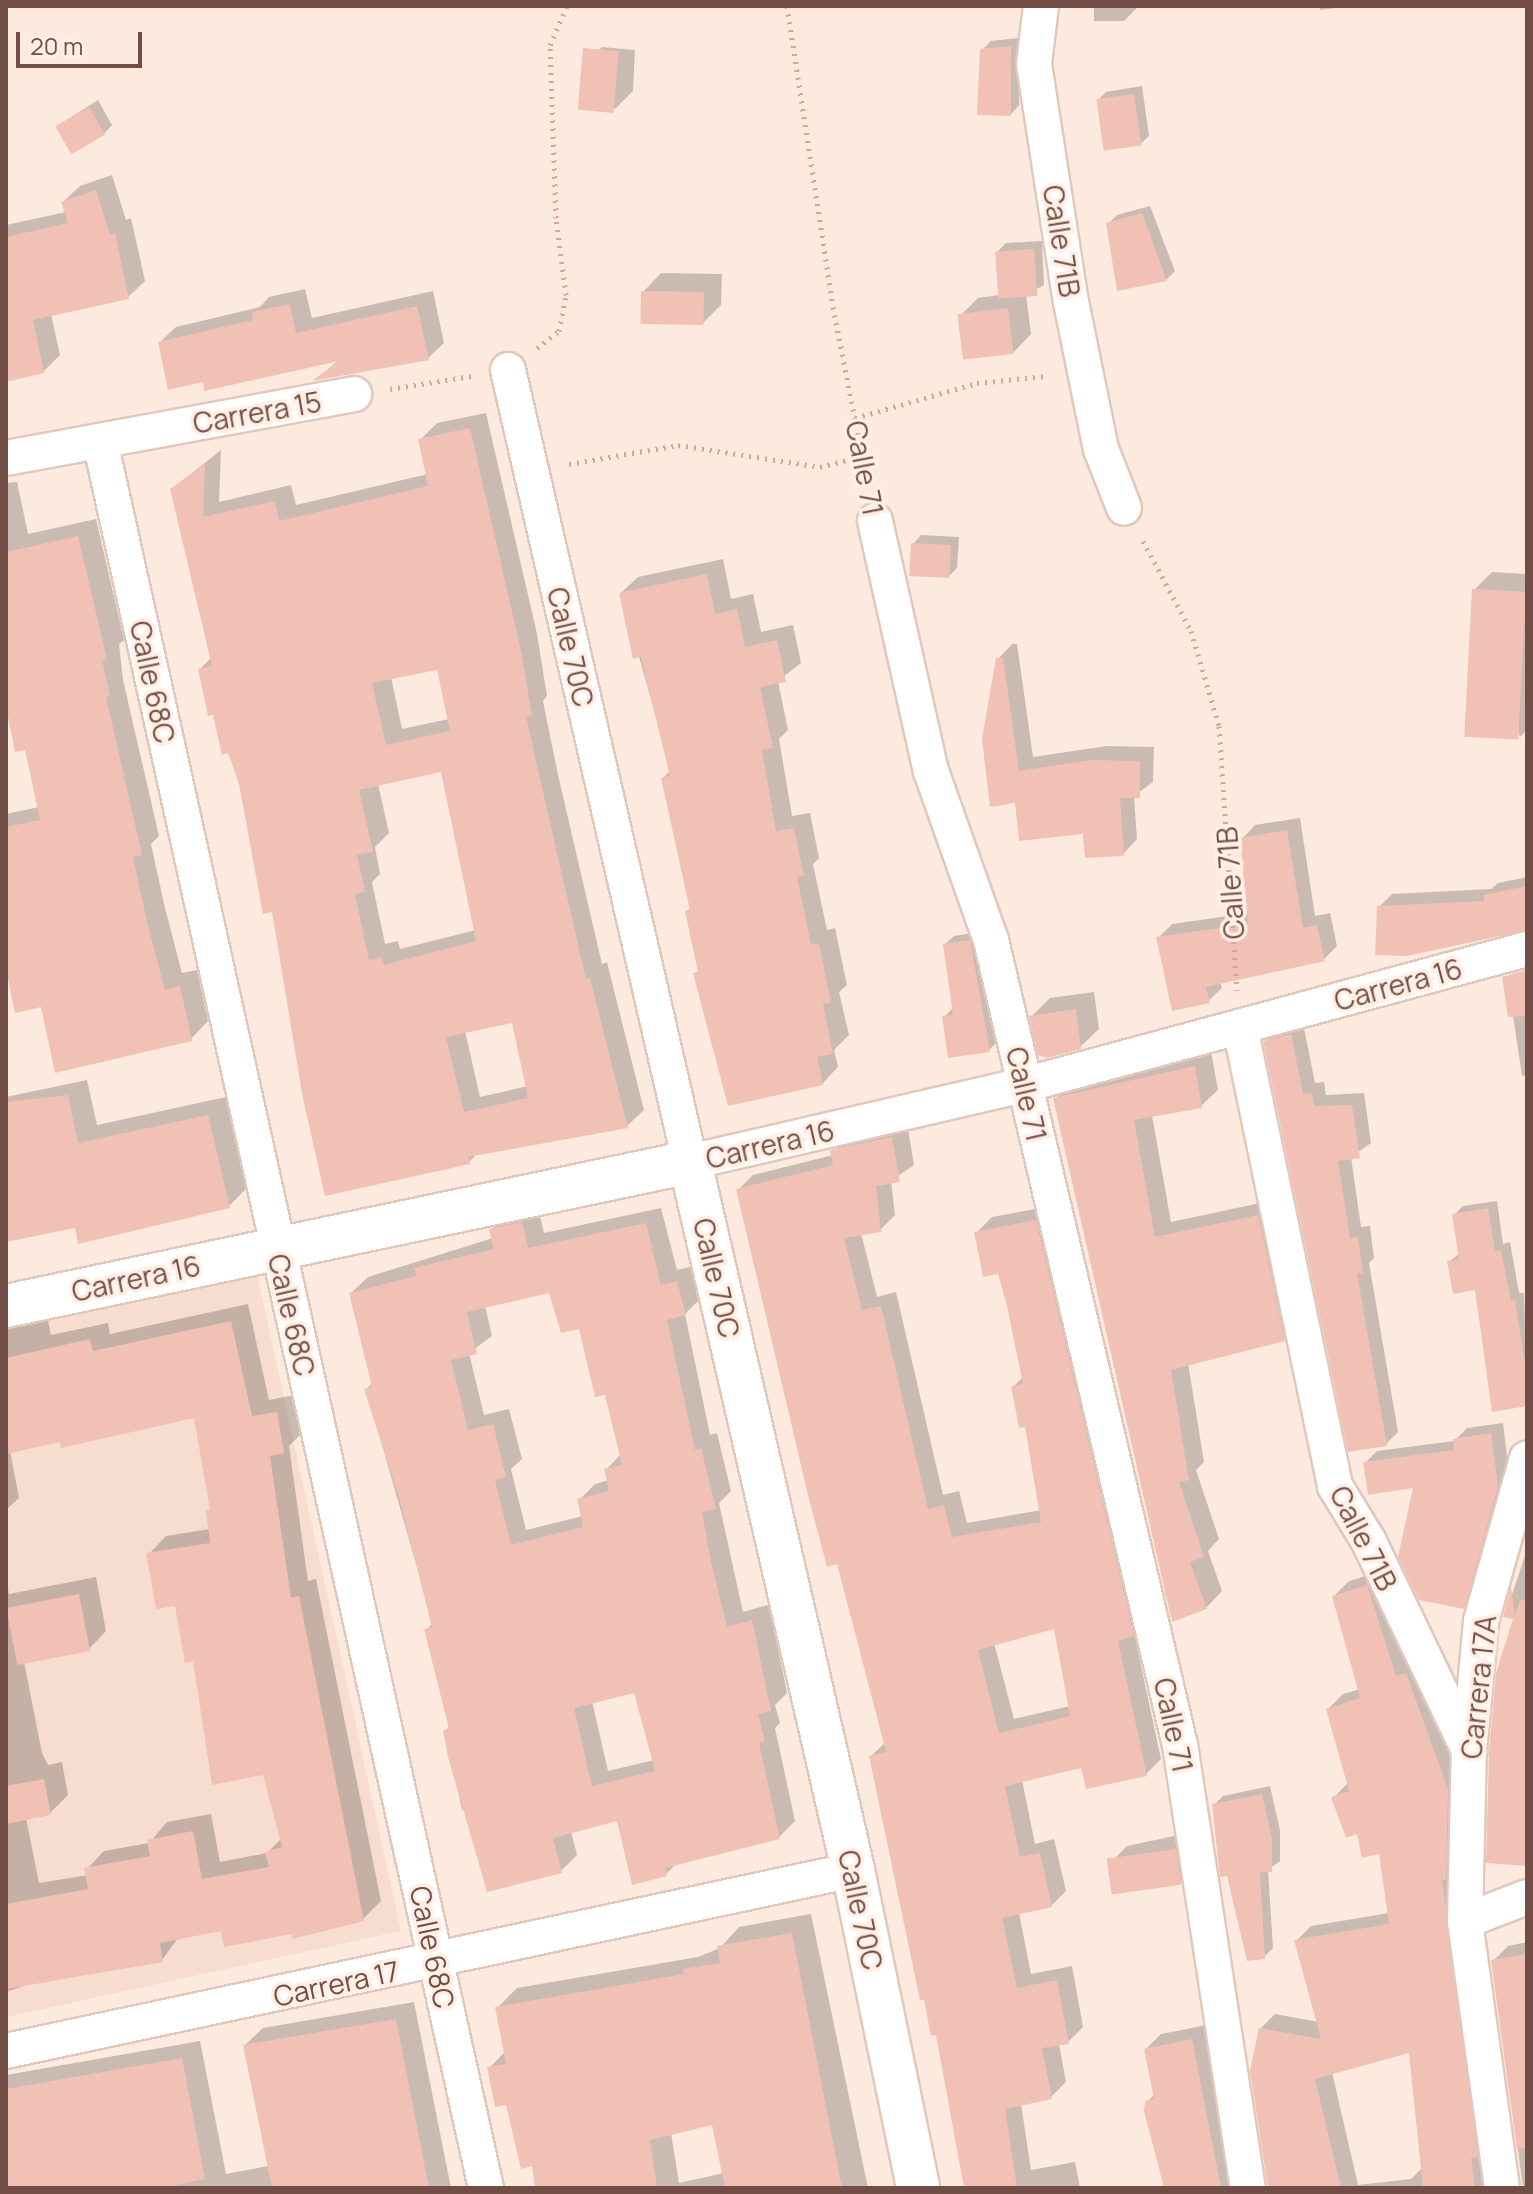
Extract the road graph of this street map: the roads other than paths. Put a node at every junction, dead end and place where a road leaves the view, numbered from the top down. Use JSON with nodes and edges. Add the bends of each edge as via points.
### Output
{"nodes":[{"id":1,"x":1041,"y":6,"type":"edge"},
{"id":2,"x":508,"y":370,"type":"road end"},
{"id":3,"x":354,"y":394,"type":"road end"},
{"id":4,"x":100,"y":441,"type":"junction"},
{"id":5,"x":6,"y":458,"type":"edge"},
{"id":6,"x":1124,"y":508,"type":"road end"},
{"id":7,"x":875,"y":521,"type":"road end"},
{"id":8,"x":1527,"y":949,"type":"edge"},
{"id":9,"x":1240,"y":1027,"type":"junction"},
{"id":10,"x":1024,"y":1085,"type":"junction"},
{"id":11,"x":690,"y":1162,"type":"junction"},
{"id":12,"x":278,"y":1248,"type":"junction"},
{"id":13,"x":6,"y":1306,"type":"edge"},
{"id":14,"x":1527,"y":1458,"type":"edge"},
{"id":15,"x":1469,"y":1751,"type":"junction"},
{"id":16,"x":853,"y":1870,"type":"junction"},
{"id":17,"x":1527,"y":1897,"type":"edge"},
{"id":18,"x":1465,"y":1921,"type":"junction"},
{"id":19,"x":436,"y":1962,"type":"junction"},
{"id":20,"x":6,"y":2051,"type":"edge"},
{"id":21,"x":486,"y":2188,"type":"edge"},
{"id":22,"x":918,"y":2188,"type":"edge"},
{"id":23,"x":1248,"y":2188,"type":"edge"},
{"id":24,"x":1502,"y":2188,"type":"edge"}],
"edges":[{"from":1,"to":6,"type":"street","name":"Calle 71B","via":[[1034,64],[1083,373],[1101,449]]},
{"from":2,"to":11,"type":"street","name":"Calle 70C"},
{"from":3,"to":4,"type":"street","name":"Carrera 15"},
{"from":4,"to":5,"type":"street","name":"Carrera 15"},
{"from":4,"to":12,"type":"street","name":"Calle 68C"},
{"from":7,"to":10,"type":"street","name":"Calle 71","via":[[931,771],[991,940]]},
{"from":8,"to":9,"type":"street","name":"Carrera 16"},
{"from":9,"to":10,"type":"street","name":"Carrera 16"},
{"from":9,"to":15,"type":"street","name":"Calle 71B","via":[[1335,1486],[1369,1542]]},
{"from":10,"to":11,"type":"street","name":"Carrera 16"},
{"from":10,"to":23,"type":"street","name":"Calle 71","via":[[1180,1745]]},
{"from":11,"to":12,"type":"street","name":"Carrera 16"},
{"from":11,"to":16,"type":"street","name":"Calle 70C"},
{"from":12,"to":13,"type":"street","name":"Carrera 16"},
{"from":12,"to":19,"type":"street","name":"Calle 68C"},
{"from":14,"to":15,"type":"street","name":"Carrera 17A","via":[[1481,1621]]},
{"from":15,"to":18,"type":"street","name":"Carrera 17A"},
{"from":16,"to":19,"type":"street","name":"Carrera 17"},
{"from":16,"to":22,"type":"street","name":"Calle 70C"},
{"from":17,"to":18,"type":"street"},
{"from":18,"to":24,"type":"street","name":"Carrera 17A"},
{"from":19,"to":20,"type":"street","name":"Carrera 17"},
{"from":19,"to":21,"type":"street","name":"Calle 68C"}]}
